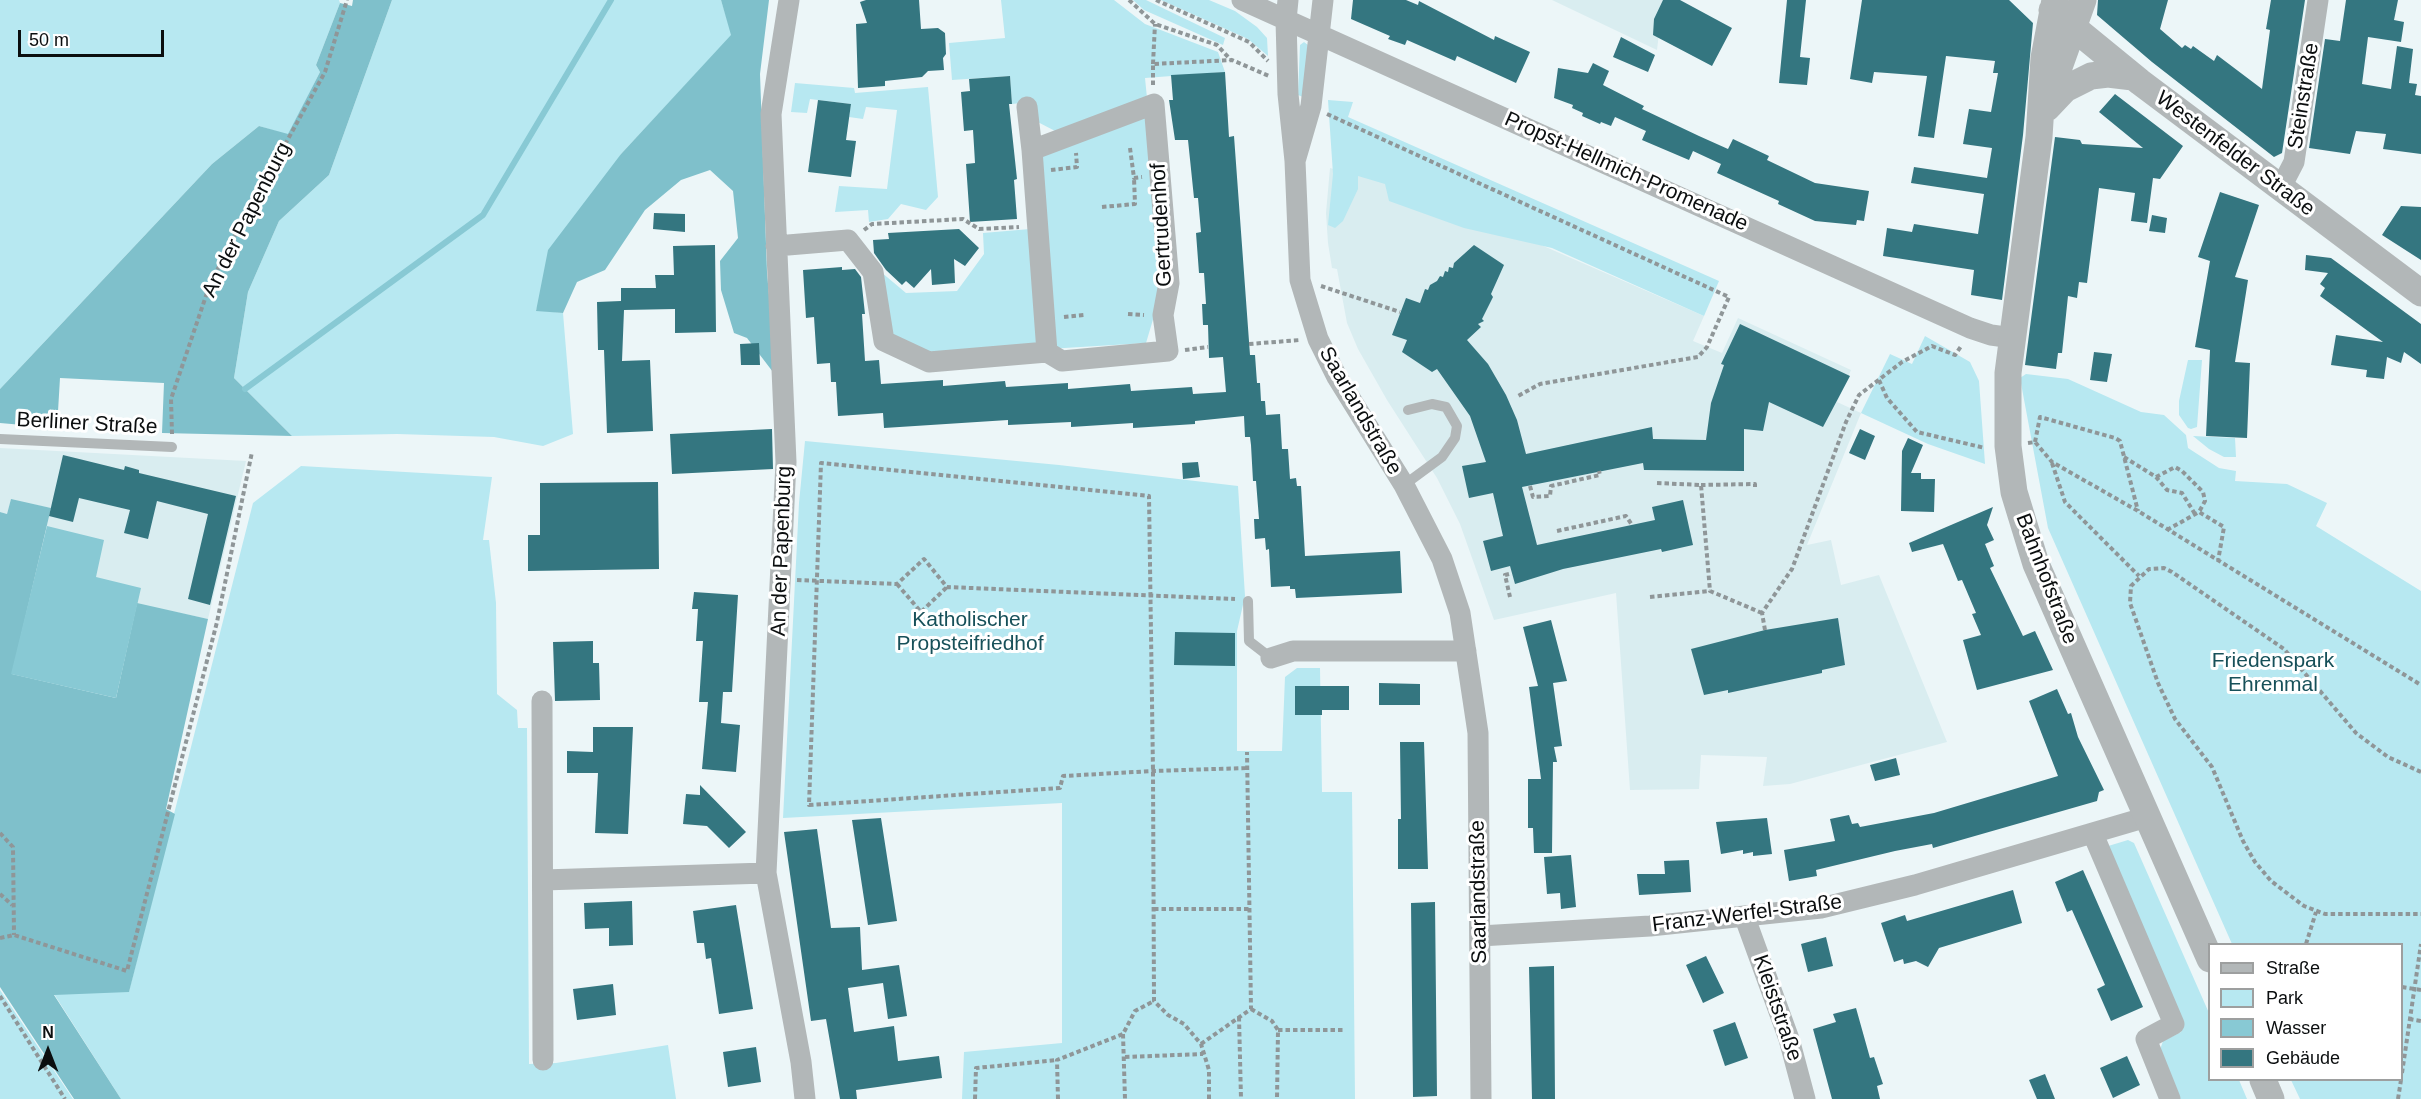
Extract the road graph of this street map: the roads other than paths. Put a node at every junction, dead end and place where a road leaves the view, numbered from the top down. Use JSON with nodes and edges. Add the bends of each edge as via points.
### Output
{"nodes":[{"id":1,"x":789,"y":0,"type":"edge"},
{"id":2,"x":1242,"y":0,"type":"edge"},
{"id":3,"x":1323,"y":0,"type":"edge"},
{"id":4,"x":2082,"y":0,"type":"edge"},
{"id":5,"x":2319,"y":0,"type":"edge"},
{"id":6,"x":1287,"y":10,"type":"edge"},
{"id":7,"x":2060,"y":12,"type":"edge"},
{"id":8,"x":1318,"y":34,"type":"junction"},
{"id":9,"x":2133,"y":77,"type":"junction"},
{"id":10,"x":1027,"y":107,"type":"dead end"},
{"id":11,"x":2047,"y":108,"type":"junction"},
{"id":12,"x":2039,"y":137,"type":"junction"},
{"id":13,"x":1032,"y":150,"type":"junction"},
{"id":14,"x":1295,"y":161,"type":"junction"},
{"id":15,"x":2280,"y":189,"type":"junction"},
{"id":16,"x":776,"y":246,"type":"junction"},
{"id":17,"x":2421,"y":293,"type":"edge"},
{"id":18,"x":2013,"y":338,"type":"junction"},
{"id":19,"x":1047,"y":352,"type":"junction"},
{"id":20,"x":1408,"y":410,"type":"dead end"},
{"id":21,"x":0,"y":439,"type":"edge"},
{"id":22,"x":172,"y":447,"type":"road end"},
{"id":23,"x":1404,"y":485,"type":"junction"},
{"id":24,"x":1248,"y":601,"type":"road end"},
{"id":25,"x":1466,"y":651,"type":"junction"},
{"id":26,"x":1271,"y":658,"type":"joint"},
{"id":27,"x":542,"y":701,"type":"dead end"},
{"id":28,"x":2147,"y":817,"type":"junction"},
{"id":29,"x":2093,"y":834,"type":"junction"},
{"id":30,"x":766,"y":873,"type":"junction"},
{"id":31,"x":543,"y":880,"type":"junction"},
{"id":32,"x":1745,"y":918,"type":"junction"},
{"id":33,"x":1480,"y":936,"type":"junction"},
{"id":34,"x":2208,"y":954,"type":"edge"},
{"id":35,"x":543,"y":1060,"type":"dead end"},
{"id":36,"x":2263,"y":1081,"type":"edge"},
{"id":37,"x":805,"y":1099,"type":"edge"},
{"id":38,"x":1481,"y":1099,"type":"edge"},
{"id":39,"x":1805,"y":1099,"type":"edge"},
{"id":40,"x":2170,"y":1099,"type":"edge"},
{"id":41,"x":2271,"y":1099,"type":"edge"}],
"edges":[{"from":1,"to":16,"type":"street","name":"An der Papenburg","via":[[771,114]]},
{"from":2,"to":6,"type":"street","name":"Propst-Hellmich-Promenade"},
{"from":3,"to":8,"type":"street","name":"Saarlandstraße"},
{"from":4,"to":7,"type":"street","name":"Bahnhofstraße"},
{"from":5,"to":15,"type":"street","name":"Steinstraße","via":[[2294,162]]},
{"from":6,"to":8,"type":"street","name":"Propst-Hellmich-Promenade"},
{"from":6,"to":14,"type":"street","name":"Saarlandstraße","via":[[1288,94]]},
{"from":7,"to":9,"type":"street","name":"Westenfelder Straße"},
{"from":7,"to":11,"type":"street","name":"Bahnhofstraße"},
{"from":7,"to":12,"type":"street","name":"Bahnhofstraße","via":[[2044,58]]},
{"from":8,"to":14,"type":"street","name":"Saarlandstraße","via":[[1311,106]]},
{"from":8,"to":18,"type":"street","name":"Propst-Hellmich-Promenade","via":[[1970,328]]},
{"from":9,"to":11,"type":"street","via":[[2091,76],[2065,89]]},
{"from":9,"to":15,"type":"street","name":"Westenfelder Straße"},
{"from":10,"to":13,"type":"street"},
{"from":11,"to":12,"type":"street","name":"Bahnhofstraße"},
{"from":12,"to":18,"type":"street","name":"Bahnhofstraße"},
{"from":13,"to":19,"type":"street"},
{"from":13,"to":19,"type":"street","name":"Gertrudenhof","via":[[1154,104],[1169,283],[1163,315],[1168,351],[1062,361]]},
{"from":14,"to":23,"type":"street","name":"Saarlandstraße","via":[[1300,280],[1318,339]]},
{"from":15,"to":17,"type":"street","name":"Westenfelder Straße"},
{"from":16,"to":19,"type":"street","name":"Gertrudenhof","via":[[848,240],[873,272],[884,341],[929,362]]},
{"from":16,"to":30,"type":"street","name":"An der Papenburg","via":[[786,462]]},
{"from":18,"to":28,"type":"street","name":"Bahnhofstraße","via":[[2008,446],[2018,513],[2036,564]]},
{"from":20,"to":23,"type":"lane","via":[[1432,404],[1446,407],[1457,426],[1455,438],[1442,457]]},
{"from":21,"to":22,"type":"lane","name":"Berliner Straße"},
{"from":23,"to":25,"type":"street","name":"Saarlandstraße","via":[[1442,559],[1460,613]]},
{"from":24,"to":26,"type":"lane","via":[[1249,640]]},
{"from":25,"to":26,"type":"street","via":[[1293,651]]},
{"from":25,"to":33,"type":"street","name":"Saarlandstraße","via":[[1478,733]]},
{"from":27,"to":31,"type":"street"},
{"from":28,"to":29,"type":"street","name":"Franz-Werfel-Straße"},
{"from":28,"to":34,"type":"street","name":"Bahnhofstraße"},
{"from":29,"to":32,"type":"street","name":"Franz-Werfel-Straße","via":[[1859,900]]},
{"from":29,"to":40,"type":"street","via":[[2174,1024],[2146,1039]]},
{"from":30,"to":31,"type":"street"},
{"from":30,"to":37,"type":"street","name":"An der Papenburg"},
{"from":31,"to":35,"type":"street"},
{"from":32,"to":33,"type":"street","name":"Franz-Werfel-Straße"},
{"from":32,"to":39,"type":"street","name":"Kleiststraße","via":[[1789,1039]]},
{"from":33,"to":38,"type":"street","name":"Saarlandstraße"},
{"from":36,"to":41,"type":"street"}]}
